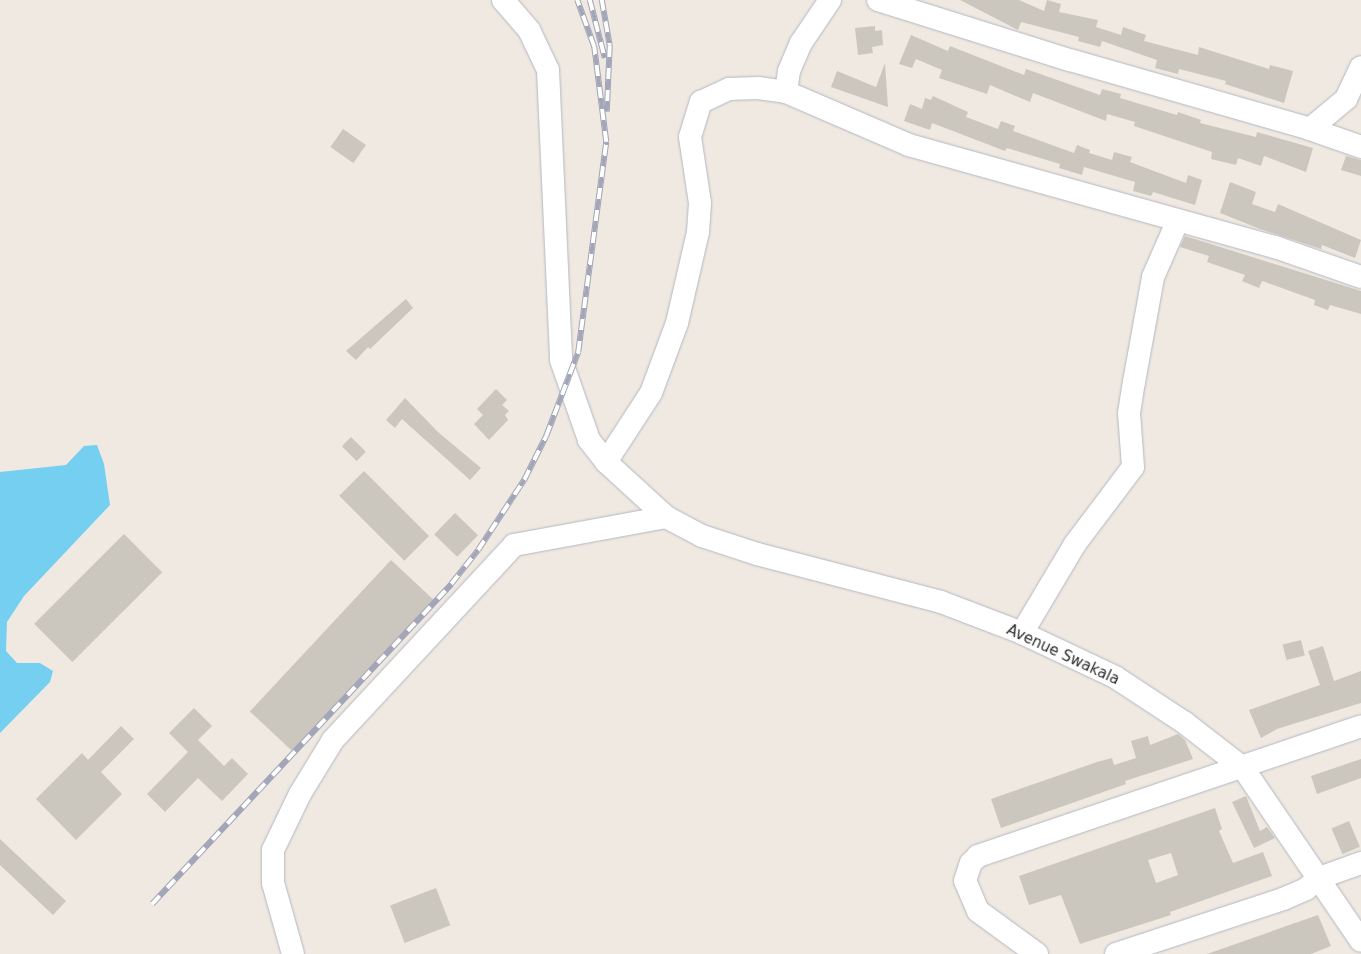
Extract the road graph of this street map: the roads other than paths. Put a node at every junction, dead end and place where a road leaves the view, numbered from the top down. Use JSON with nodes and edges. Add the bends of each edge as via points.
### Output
{"nodes":[{"id":1,"x":503,"y":0,"type":"edge"},
{"id":2,"x":830,"y":0,"type":"edge"},
{"id":3,"x":878,"y":0,"type":"edge"},
{"id":4,"x":1361,"y":67,"type":"edge"},
{"id":5,"x":786,"y":92,"type":"junction"},
{"id":6,"x":1310,"y":129,"type":"junction"},
{"id":7,"x":1361,"y":147,"type":"edge"},
{"id":8,"x":1178,"y":220,"type":"junction"},
{"id":9,"x":1361,"y":277,"type":"edge"},
{"id":10,"x":606,"y":462,"type":"junction"},
{"id":11,"x":666,"y":517,"type":"junction"},
{"id":12,"x":1022,"y":634,"type":"junction"},
{"id":13,"x":1361,"y":726,"type":"edge"},
{"id":14,"x":1244,"y":768,"type":"junction"},
{"id":15,"x":1361,"y":863,"type":"edge"},
{"id":16,"x":1319,"y":878,"type":"junction"},
{"id":17,"x":1361,"y":941,"type":"edge"},
{"id":18,"x":293,"y":954,"type":"edge"},
{"id":19,"x":1037,"y":954,"type":"edge"},
{"id":20,"x":1119,"y":954,"type":"edge"}],
"edges":[{"from":1,"to":10,"type":"street","name":"Avenue Swakala","via":[[529,30],[548,70],[561,360],[589,440]]},
{"from":2,"to":5,"type":"street","via":[[801,43],[789,71]]},
{"from":3,"to":6,"type":"street","via":[[1070,60]]},
{"from":4,"to":6,"type":"street","via":[[1346,99]]},
{"from":5,"to":8,"type":"street","via":[[909,145]]},
{"from":5,"to":10,"type":"street","via":[[758,88],[729,89],[701,102],[690,137],[700,203],[698,232],[677,322],[651,393]]},
{"from":6,"to":7,"type":"street"},
{"from":8,"to":9,"type":"street","via":[[1275,247]]},
{"from":8,"to":12,"type":"street","via":[[1153,277],[1129,412],[1133,468],[1074,544]]},
{"from":10,"to":11,"type":"street","name":"Avenue Swakala"},
{"from":11,"to":12,"type":"street","name":"Avenue Swakala","via":[[702,536],[756,554],[941,602]]},
{"from":11,"to":18,"type":"street","via":[[514,545],[332,740],[300,794],[273,850],[273,883]]},
{"from":12,"to":14,"type":"street","name":"Avenue Swakala","via":[[1115,677],[1185,723]]},
{"from":13,"to":14,"type":"street"},
{"from":14,"to":16,"type":"street","name":"Avenue Swakala"},
{"from":14,"to":19,"type":"street","via":[[978,856],[971,863],[965,881],[978,910]]},
{"from":15,"to":16,"type":"street"},
{"from":16,"to":17,"type":"street","name":"Avenue Swakala"},
{"from":16,"to":20,"type":"street","via":[[1306,889],[1283,899]]}]}
